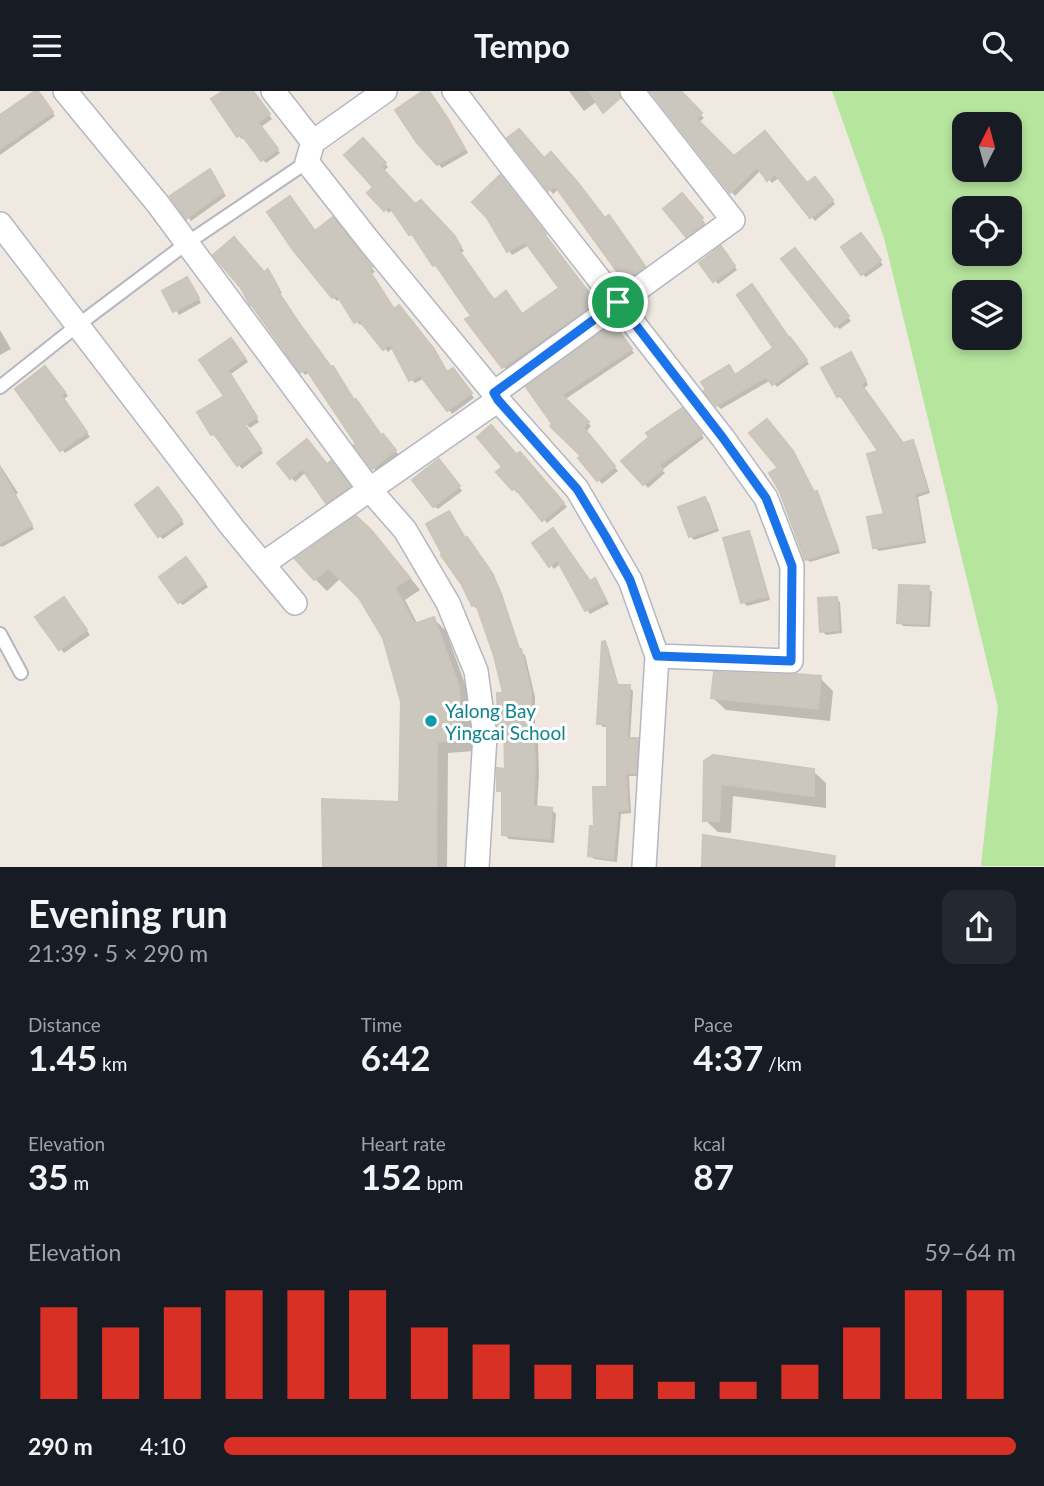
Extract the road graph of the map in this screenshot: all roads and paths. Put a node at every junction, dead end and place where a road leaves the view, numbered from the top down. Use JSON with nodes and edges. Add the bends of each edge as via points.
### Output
{"nodes":[{"id":1,"x":65,"y":91,"type":"edge"},
{"id":2,"x":272,"y":91,"type":"edge"},
{"id":3,"x":386,"y":91,"type":"edge"},
{"id":4,"x":454,"y":91,"type":"edge"},
{"id":5,"x":632,"y":91,"type":"edge"},
{"id":6,"x":310,"y":152,"type":"junction"},
{"id":7,"x":0,"y":224,"type":"edge"},
{"id":8,"x":187,"y":243,"type":"junction"},
{"id":9,"x":618,"y":302,"type":"junction"},
{"id":10,"x":78,"y":325,"type":"junction"},
{"id":11,"x":0,"y":387,"type":"edge"},
{"id":12,"x":496,"y":397,"type":"junction"},
{"id":13,"x":370,"y":490,"type":"junction"},
{"id":14,"x":263,"y":564,"type":"junction"},
{"id":15,"x":295,"y":603,"type":"dead end"},
{"id":16,"x":0,"y":634,"type":"edge"},
{"id":17,"x":657,"y":656,"type":"junction"},
{"id":18,"x":21,"y":673,"type":"dead end"},
{"id":19,"x":477,"y":866,"type":"edge"},
{"id":20,"x":644,"y":866,"type":"edge"}],
"edges":[{"from":1,"to":8,"type":"street"},
{"from":2,"to":6,"type":"street"},
{"from":3,"to":6,"type":"street"},
{"from":4,"to":9,"type":"street"},
{"from":5,"to":9,"type":"street","via":[[733,220]]},
{"from":6,"to":8,"type":"lane"},
{"from":6,"to":12,"type":"street","via":[[377,251]]},
{"from":7,"to":10,"type":"street"},
{"from":8,"to":10,"type":"lane"},
{"from":8,"to":13,"type":"street"},
{"from":9,"to":12,"type":"street"},
{"from":9,"to":17,"type":"street","via":[[766,498],[792,566],[791,661]]},
{"from":10,"to":11,"type":"lane"},
{"from":10,"to":14,"type":"street"},
{"from":12,"to":13,"type":"street"},
{"from":12,"to":17,"type":"street","via":[[577,489],[630,580]]},
{"from":13,"to":14,"type":"street"},
{"from":13,"to":19,"type":"street","via":[[405,530],[436,582],[476,671],[485,736]]},
{"from":14,"to":15,"type":"street"},
{"from":16,"to":18,"type":"lane"},
{"from":17,"to":20,"type":"street"}]}
